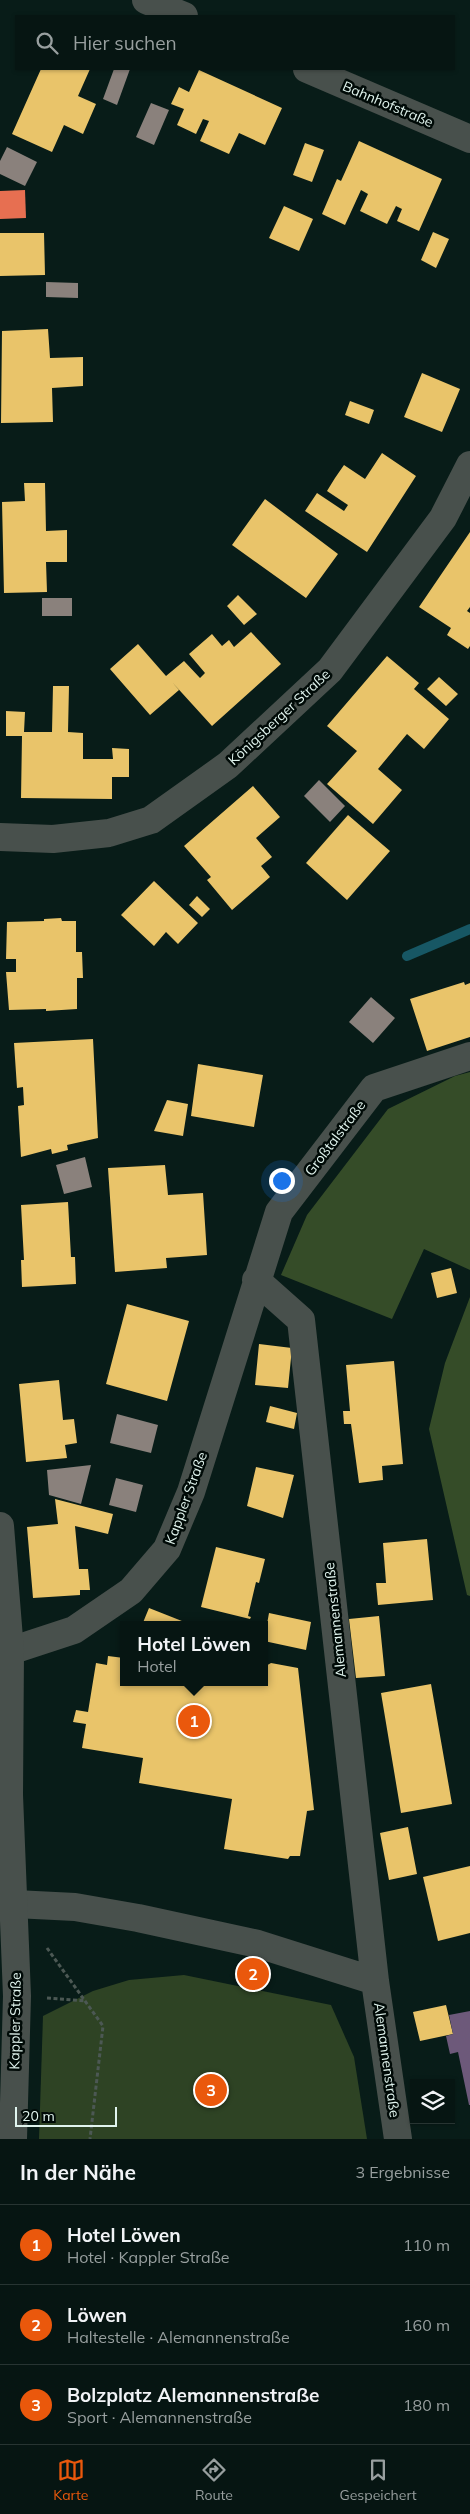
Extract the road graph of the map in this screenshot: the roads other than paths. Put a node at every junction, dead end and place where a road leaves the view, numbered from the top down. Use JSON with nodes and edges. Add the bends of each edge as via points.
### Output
{"nodes":[{"id":1,"x":146,"y":0,"type":"edge"},
{"id":2,"x":182,"y":15,"type":"edge"},
{"id":3,"x":309,"y":70,"type":"edge"},
{"id":4,"x":470,"y":139,"type":"edge"},
{"id":5,"x":470,"y":465,"type":"edge"},
{"id":6,"x":0,"y":837,"type":"edge"},
{"id":7,"x":470,"y":1056,"type":"edge"},
{"id":8,"x":256,"y":1280,"type":"junction"},
{"id":9,"x":0,"y":1526,"type":"edge"},
{"id":10,"x":10,"y":1651,"type":"junction"},
{"id":11,"x":7,"y":1906,"type":"edge"},
{"id":12,"x":376,"y":1981,"type":"junction"},
{"id":13,"x":13,"y":2139,"type":"edge"},
{"id":14,"x":398,"y":2139,"type":"edge"}],
"edges":[{"from":1,"to":2,"type":"street"},
{"from":3,"to":4,"type":"street","name":"Bahnhofstraße"},
{"from":5,"to":6,"type":"street","name":"Königsberger Straße","via":[[443,518],[330,670],[228,765],[151,820],[109,833],[53,839]]},
{"from":7,"to":8,"type":"street","name":"Großtalstraße","via":[[374,1088],[279,1212]]},
{"from":8,"to":10,"type":"street","name":"Kappler Straße","via":[[191,1492],[167,1549],[131,1591],[74,1630]]},
{"from":8,"to":12,"type":"street","name":"Alemannenstraße","via":[[301,1320]]},
{"from":9,"to":10,"type":"street"},
{"from":10,"to":11,"type":"street","name":"Kappler Straße"},
{"from":11,"to":12,"type":"street","via":[[75,1907],[172,1925],[258,1944]]},
{"from":11,"to":13,"type":"street","name":"Kappler Straße","via":[[17,1996]]},
{"from":12,"to":14,"type":"street","name":"Alemannenstraße"}]}
